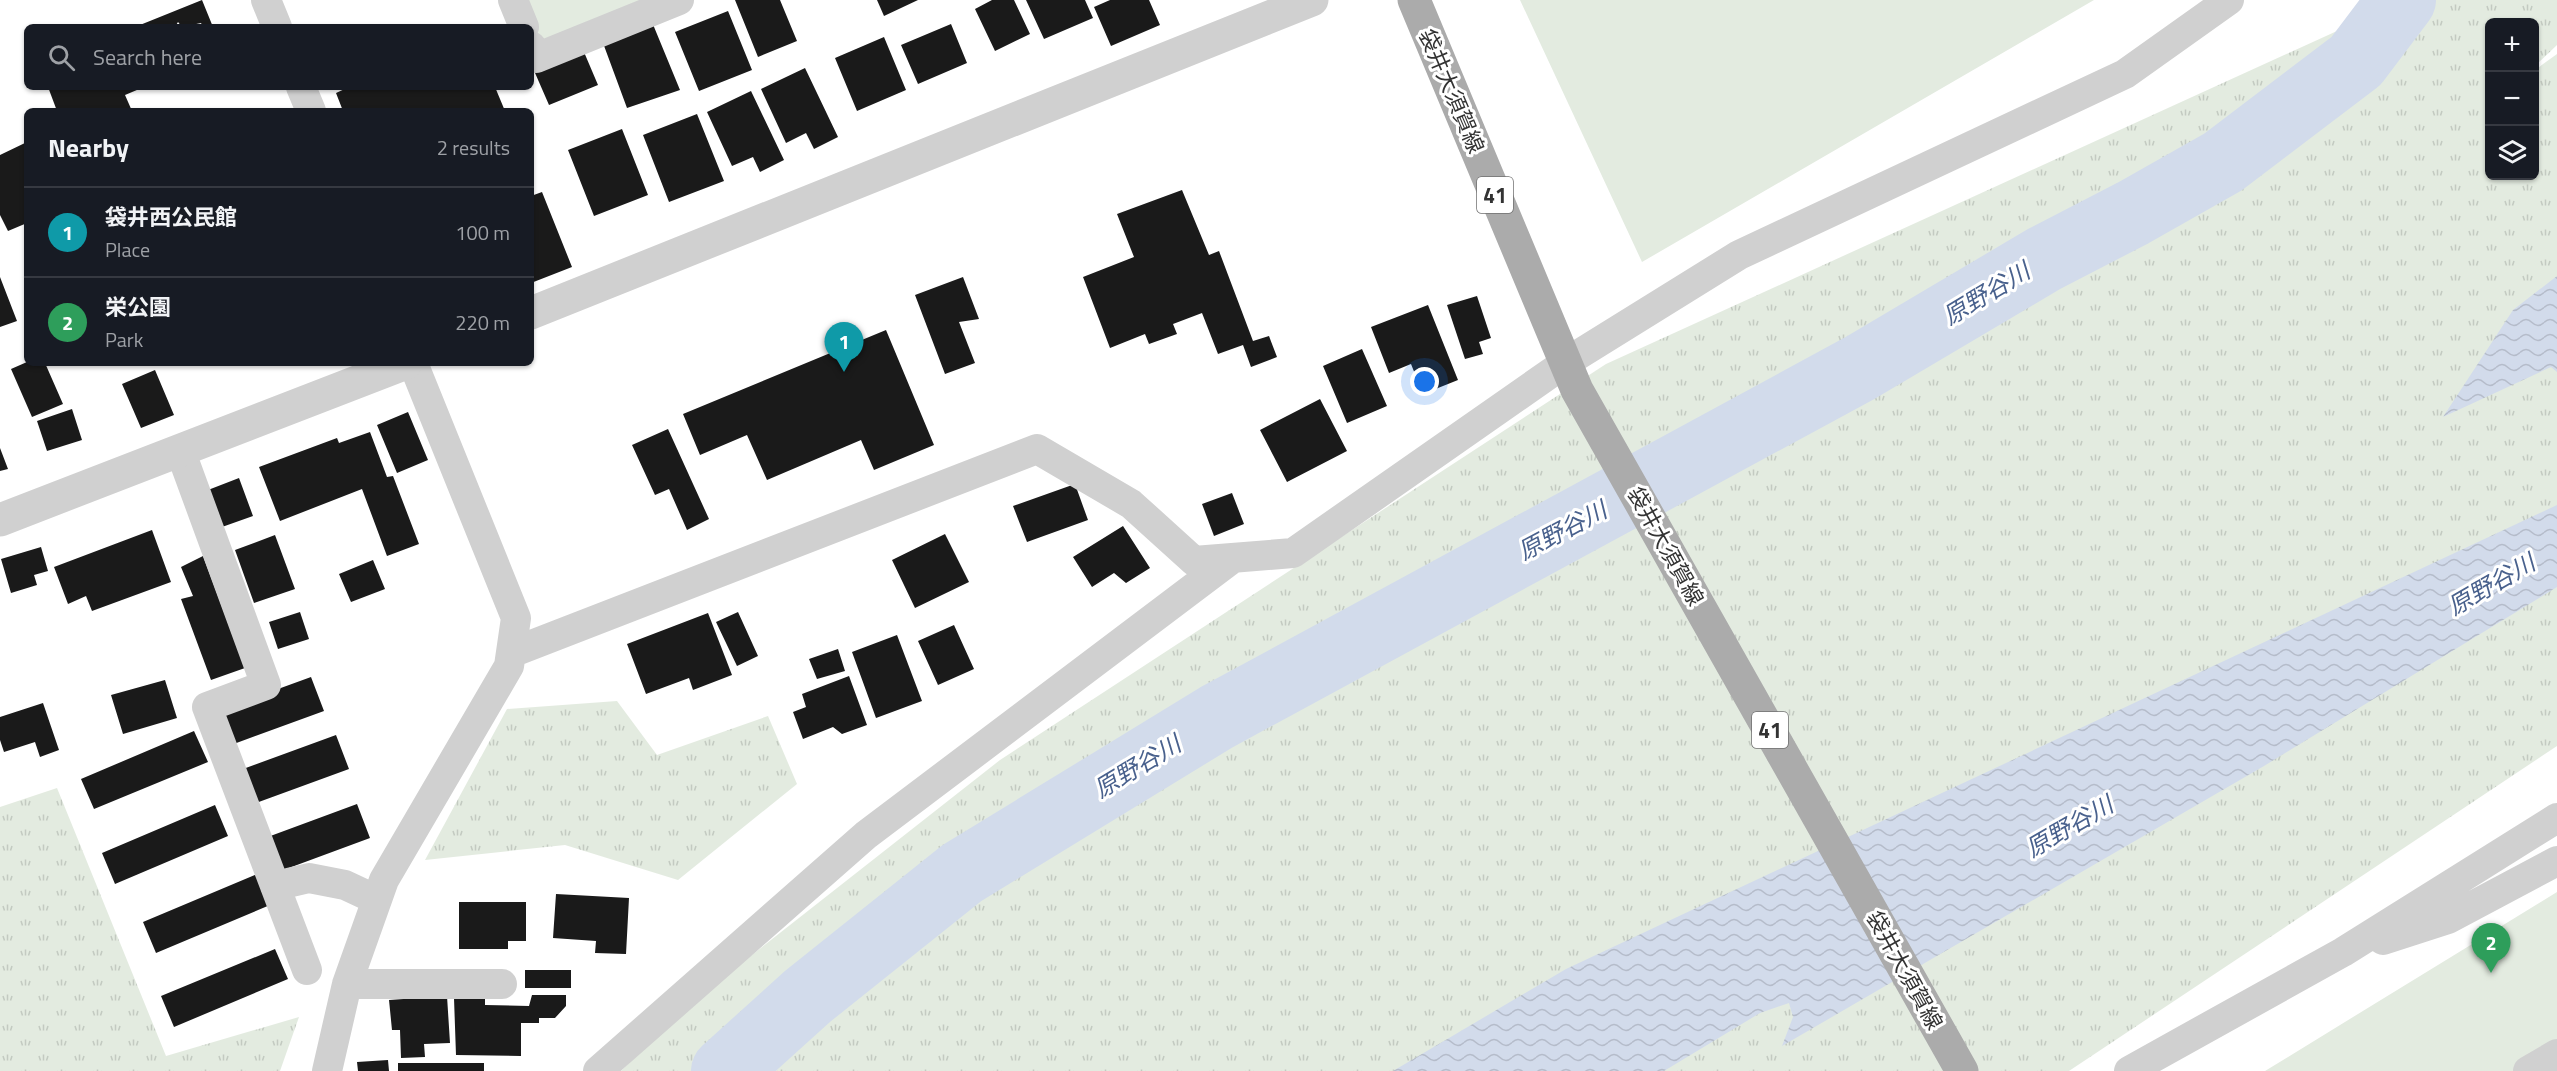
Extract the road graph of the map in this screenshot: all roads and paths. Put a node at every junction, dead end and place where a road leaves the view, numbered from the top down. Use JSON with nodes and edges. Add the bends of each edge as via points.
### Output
{"nodes":[{"id":1,"x":266,"y":0,"type":"edge"},
{"id":2,"x":513,"y":0,"type":"edge"},
{"id":3,"x":679,"y":0,"type":"edge"},
{"id":4,"x":1311,"y":0,"type":"edge"},
{"id":5,"x":1414,"y":0,"type":"edge"},
{"id":6,"x":2229,"y":0,"type":"edge"},
{"id":7,"x":275,"y":24,"type":"edge"},
{"id":8,"x":523,"y":24,"type":"edge"},
{"id":9,"x":534,"y":53,"type":"edge"},
{"id":10,"x":302,"y":90,"type":"edge"},
{"id":11,"x":309,"y":108,"type":"edge"},
{"id":12,"x":534,"y":312,"type":"edge"},
{"id":13,"x":398,"y":366,"type":"edge"},
{"id":14,"x":414,"y":366,"type":"edge"},
{"id":15,"x":1571,"y":376,"type":"junction"},
{"id":16,"x":180,"y":450,"type":"junction"},
{"id":17,"x":0,"y":520,"type":"edge"},
{"id":18,"x":1233,"y":558,"type":"junction"},
{"id":19,"x":511,"y":653,"type":"junction"},
{"id":20,"x":2557,"y":818,"type":"edge"},
{"id":21,"x":2557,"y":861,"type":"edge"},
{"id":22,"x":275,"y":886,"type":"junction"},
{"id":23,"x":377,"y":900,"type":"junction"},
{"id":24,"x":2343,"y":952,"type":"junction"},
{"id":25,"x":307,"y":970,"type":"dead end"},
{"id":26,"x":348,"y":984,"type":"junction"},
{"id":27,"x":502,"y":984,"type":"dead end"},
{"id":28,"x":2557,"y":1054,"type":"edge"},
{"id":29,"x":327,"y":1071,"type":"edge"},
{"id":30,"x":598,"y":1071,"type":"edge"},
{"id":31,"x":1962,"y":1071,"type":"edge"},
{"id":32,"x":2129,"y":1071,"type":"edge"},
{"id":33,"x":2528,"y":1071,"type":"edge"}],
"edges":[{"from":1,"to":7,"type":"street"},
{"from":2,"to":8,"type":"street"},
{"from":3,"to":9,"type":"street","via":[[536,58]]},
{"from":4,"to":12,"type":"street"},
{"from":5,"to":15,"type":"main road","name":"袋井大須賀線","number":"41"},
{"from":6,"to":15,"type":"street","via":[[2125,74],[1739,255]]},
{"from":10,"to":11,"type":"street"},
{"from":13,"to":16,"type":"street"},
{"from":14,"to":19,"type":"street","via":[[516,618]]},
{"from":15,"to":18,"type":"street","via":[[1293,553]]},
{"from":15,"to":31,"type":"main road","name":"袋井大須賀線","number":"41"},
{"from":16,"to":17,"type":"street"},
{"from":16,"to":22,"type":"street","via":[[266,685],[207,706]]},
{"from":18,"to":19,"type":"street","via":[[1194,561],[1131,504],[1036,448]]},
{"from":18,"to":30,"type":"street","via":[[866,835]]},
{"from":19,"to":23,"type":"street","via":[[509,666],[384,880]]},
{"from":20,"to":24,"type":"street"},
{"from":21,"to":24,"type":"street","via":[[2448,919]]},
{"from":22,"to":23,"type":"street","via":[[309,879],[345,885]]},
{"from":22,"to":25,"type":"street"},
{"from":23,"to":26,"type":"street"},
{"from":24,"to":32,"type":"street"},
{"from":26,"to":27,"type":"street"},
{"from":26,"to":29,"type":"street"},
{"from":28,"to":33,"type":"street"}]}
